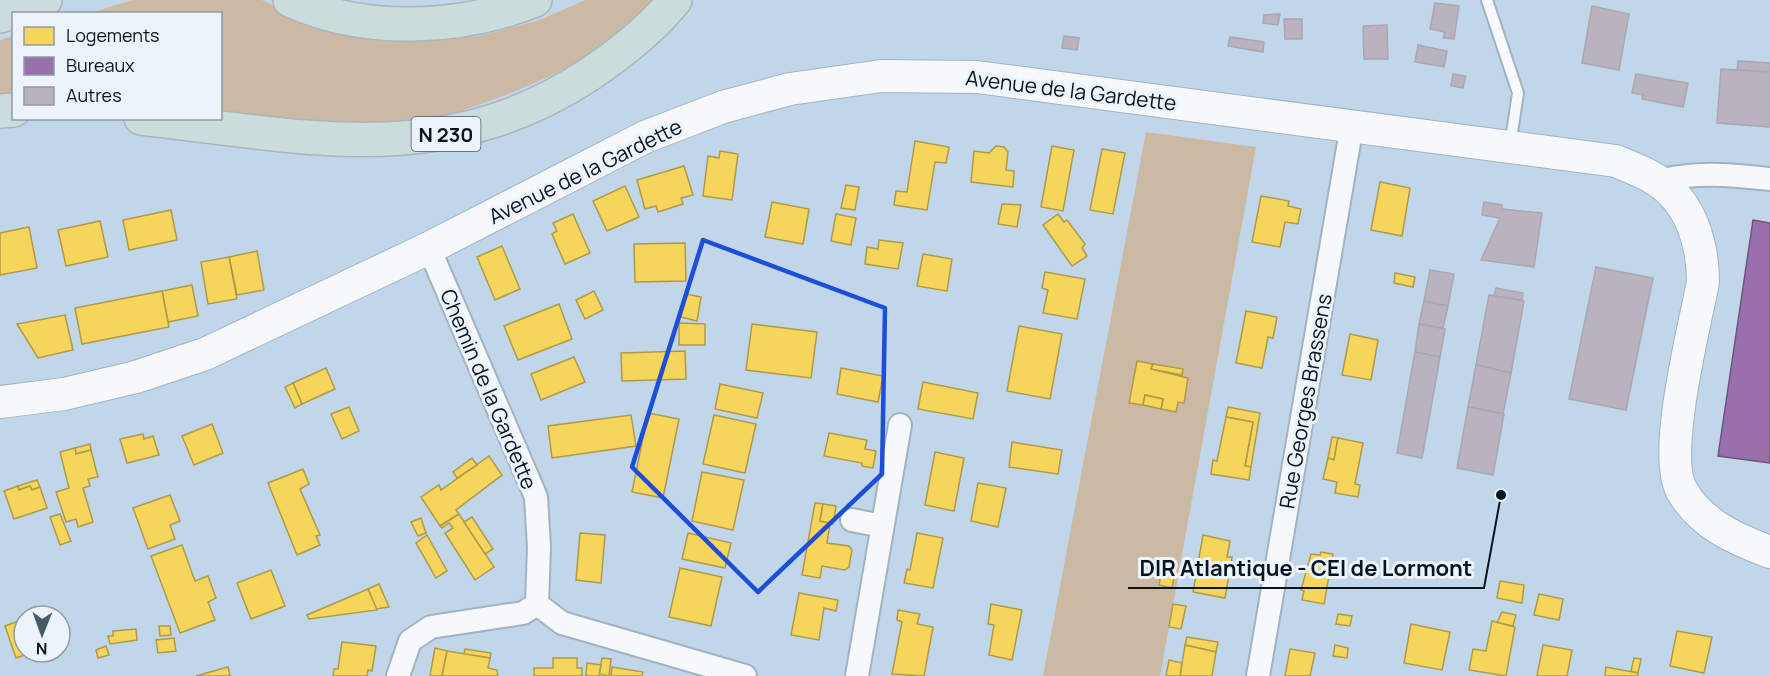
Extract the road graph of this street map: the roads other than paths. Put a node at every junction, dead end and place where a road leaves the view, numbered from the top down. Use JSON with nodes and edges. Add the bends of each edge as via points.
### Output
{"nodes":[{"id":1,"x":45,"y":0,"type":"edge"},
{"id":2,"x":290,"y":0,"type":"edge"},
{"id":3,"x":535,"y":0,"type":"edge"},
{"id":4,"x":675,"y":0,"type":"edge"},
{"id":5,"x":1487,"y":0,"type":"edge"},
{"id":6,"x":0,"y":16,"type":"edge"},
{"id":7,"x":155,"y":120,"type":"edge"},
{"id":8,"x":1352,"y":125,"type":"junction"},
{"id":9,"x":1510,"y":146,"type":"junction"},
{"id":10,"x":1770,"y":179,"type":"edge"},
{"id":11,"x":1659,"y":181,"type":"junction"},
{"id":12,"x":429,"y":248,"type":"junction"},
{"id":13,"x":0,"y":402,"type":"edge"},
{"id":14,"x":900,"y":425,"type":"dead end"},
{"id":15,"x":852,"y":520,"type":"dead end"},
{"id":16,"x":882,"y":526,"type":"junction"},
{"id":17,"x":1739,"y":541,"type":"junction"},
{"id":18,"x":1770,"y":543,"type":"edge"},
{"id":19,"x":1770,"y":552,"type":"edge"},
{"id":20,"x":537,"y":604,"type":"junction"},
{"id":21,"x":398,"y":676,"type":"edge"},
{"id":22,"x":746,"y":676,"type":"edge"},
{"id":23,"x":857,"y":676,"type":"edge"},
{"id":24,"x":1258,"y":676,"type":"edge"}],
"edges":[{"from":1,"to":6,"type":"highway"},
{"from":2,"to":3,"type":"highway","via":[[310,9],[374,22],[424,23],[505,10]]},
{"from":4,"to":7,"type":"highway","number":"N 230","via":[[621,53],[564,91],[451,134],[352,142],[261,135]]},
{"from":5,"to":9,"type":"lane","via":[[1518,93]]},
{"from":8,"to":9,"type":"main road","name":"Avenue de la Gardette"},
{"from":8,"to":12,"type":"main road","name":"Avenue de la Gardette","via":[[977,77],[881,76],[790,89],[723,107],[645,137]]},
{"from":8,"to":24,"type":"street","name":"Rue Georges Brassens"},
{"from":9,"to":11,"type":"main road","name":"Avenue de la Gardette","via":[[1616,160]]},
{"from":10,"to":11,"type":"street","via":[[1710,172]]},
{"from":11,"to":17,"type":"main road","name":"Avenue de la Gardette","via":[[1689,212],[1703,258],[1703,282],[1675,438],[1680,489],[1704,519]]},
{"from":12,"to":13,"type":"main road","name":"Avenue de la Gardette","via":[[205,354],[74,392]]},
{"from":12,"to":20,"type":"street","name":"Chemin de la Gardette","via":[[536,497]]},
{"from":14,"to":16,"type":"street"},
{"from":15,"to":16,"type":"street"},
{"from":16,"to":23,"type":"street"},
{"from":17,"to":18,"type":"main road","name":"Avenue de la Gardette"},
{"from":17,"to":19,"type":"main road","name":"Avenue de la Gardette"},
{"from":20,"to":21,"type":"street","via":[[523,614],[432,627],[410,641]]},
{"from":20,"to":22,"type":"street","via":[[562,623]]}]}
